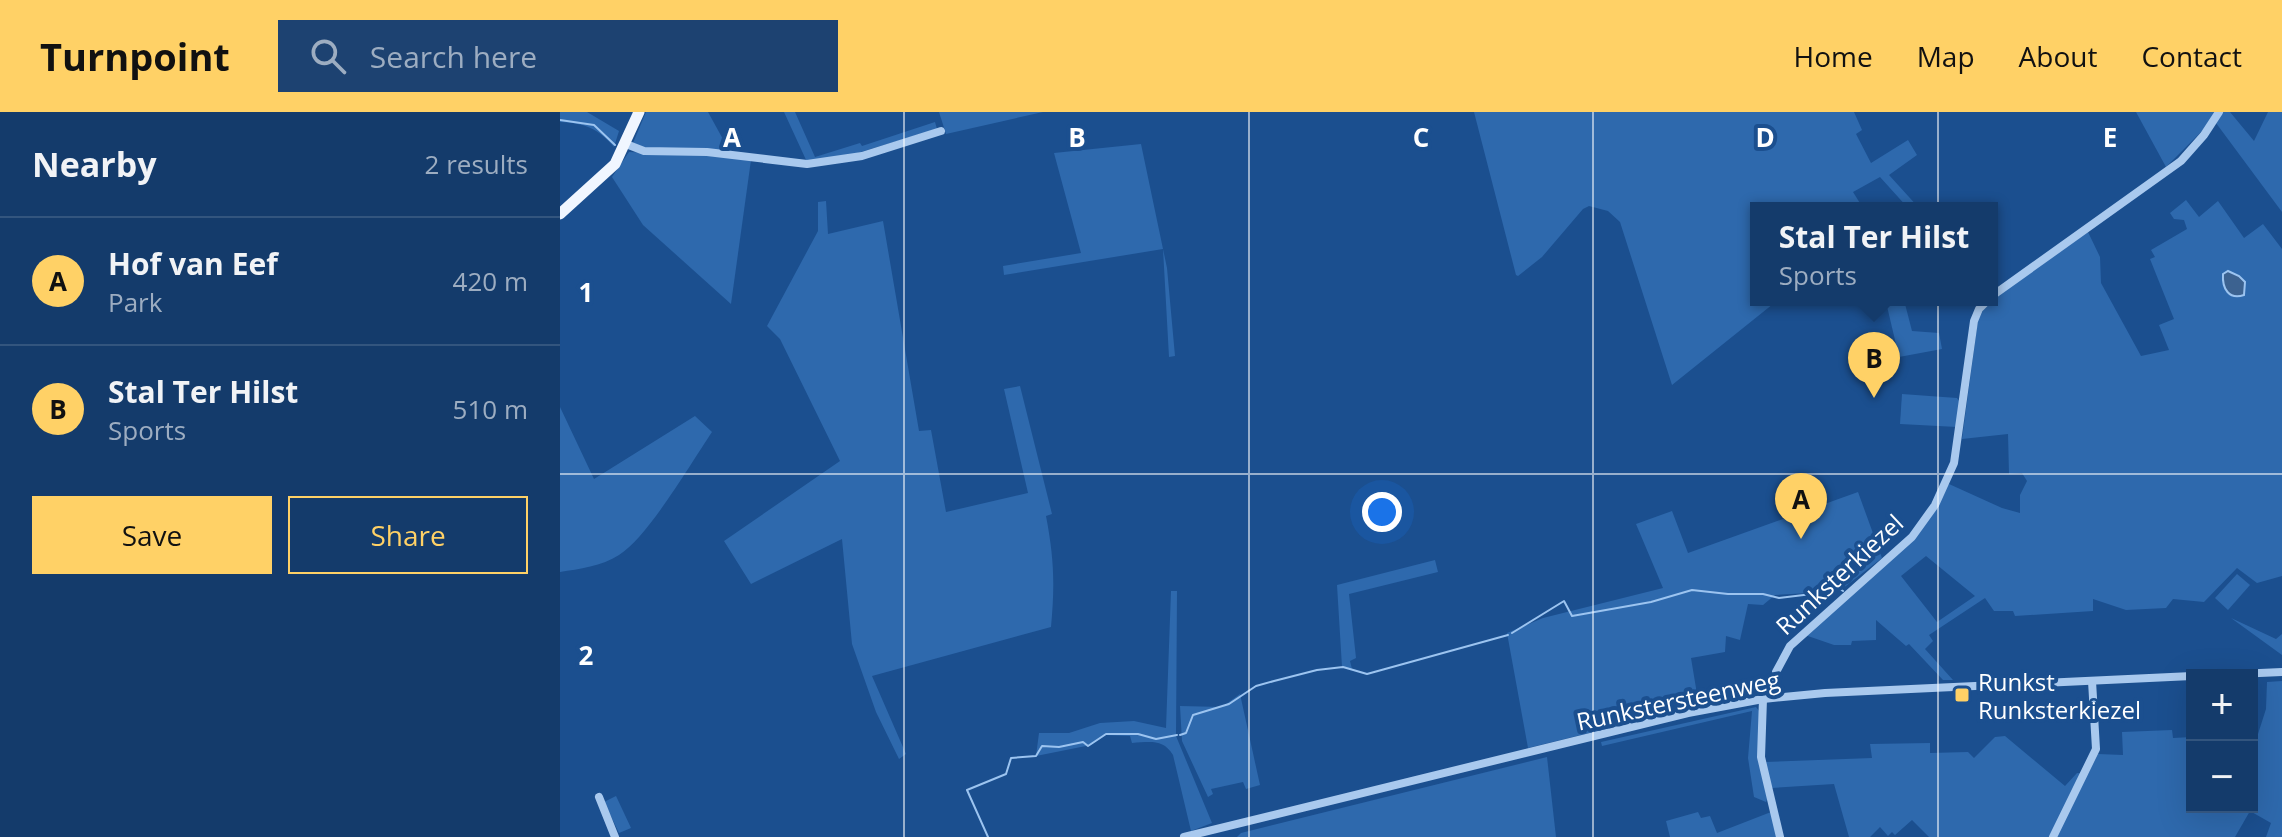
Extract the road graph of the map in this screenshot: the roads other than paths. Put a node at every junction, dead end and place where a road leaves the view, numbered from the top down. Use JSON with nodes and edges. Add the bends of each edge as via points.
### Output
{"nodes":[{"id":1,"x":639,"y":112,"type":"edge"},
{"id":2,"x":2219,"y":112,"type":"edge"},
{"id":3,"x":941,"y":131,"type":"dead end"},
{"id":4,"x":626,"y":144,"type":"junction"},
{"id":5,"x":560,"y":214,"type":"edge"},
{"id":6,"x":1998,"y":292,"type":"edge"},
{"id":7,"x":1982,"y":306,"type":"edge"},
{"id":8,"x":2282,"y":672,"type":"edge"},
{"id":9,"x":2258,"y":673,"type":"edge"},
{"id":10,"x":2186,"y":676,"type":"edge"},
{"id":11,"x":2092,"y":681,"type":"junction"},
{"id":12,"x":1775,"y":697,"type":"junction"},
{"id":13,"x":1763,"y":699,"type":"junction"},
{"id":14,"x":599,"y":797,"type":"dead end"},
{"id":15,"x":615,"y":837,"type":"edge"},
{"id":16,"x":1184,"y":837,"type":"edge"},
{"id":17,"x":1780,"y":837,"type":"edge"},
{"id":18,"x":2053,"y":837,"type":"edge"}],
"edges":[{"from":1,"to":4,"type":"main road"},
{"from":2,"to":6,"type":"street","name":"Runksterkiezel","via":[[2181,161]]},
{"from":3,"to":4,"type":"street","via":[[862,156],[807,164],[707,152],[644,151]]},
{"from":4,"to":5,"type":"main road","via":[[606,173]]},
{"from":7,"to":12,"type":"street","name":"Runksterkiezel","via":[[1974,321],[1947,481],[1912,537],[1790,646],[1776,672]]},
{"from":8,"to":9,"type":"street"},
{"from":10,"to":11,"type":"street","name":"Runkstersteenweg"},
{"from":11,"to":12,"type":"street","name":"Runkstersteenweg"},
{"from":11,"to":18,"type":"street","via":[[2096,749]]},
{"from":12,"to":13,"type":"street","name":"Runkstersteenweg"},
{"from":13,"to":16,"type":"street","name":"Runkstersteenweg"},
{"from":13,"to":17,"type":"street","via":[[1761,757]]},
{"from":14,"to":15,"type":"street"}]}
